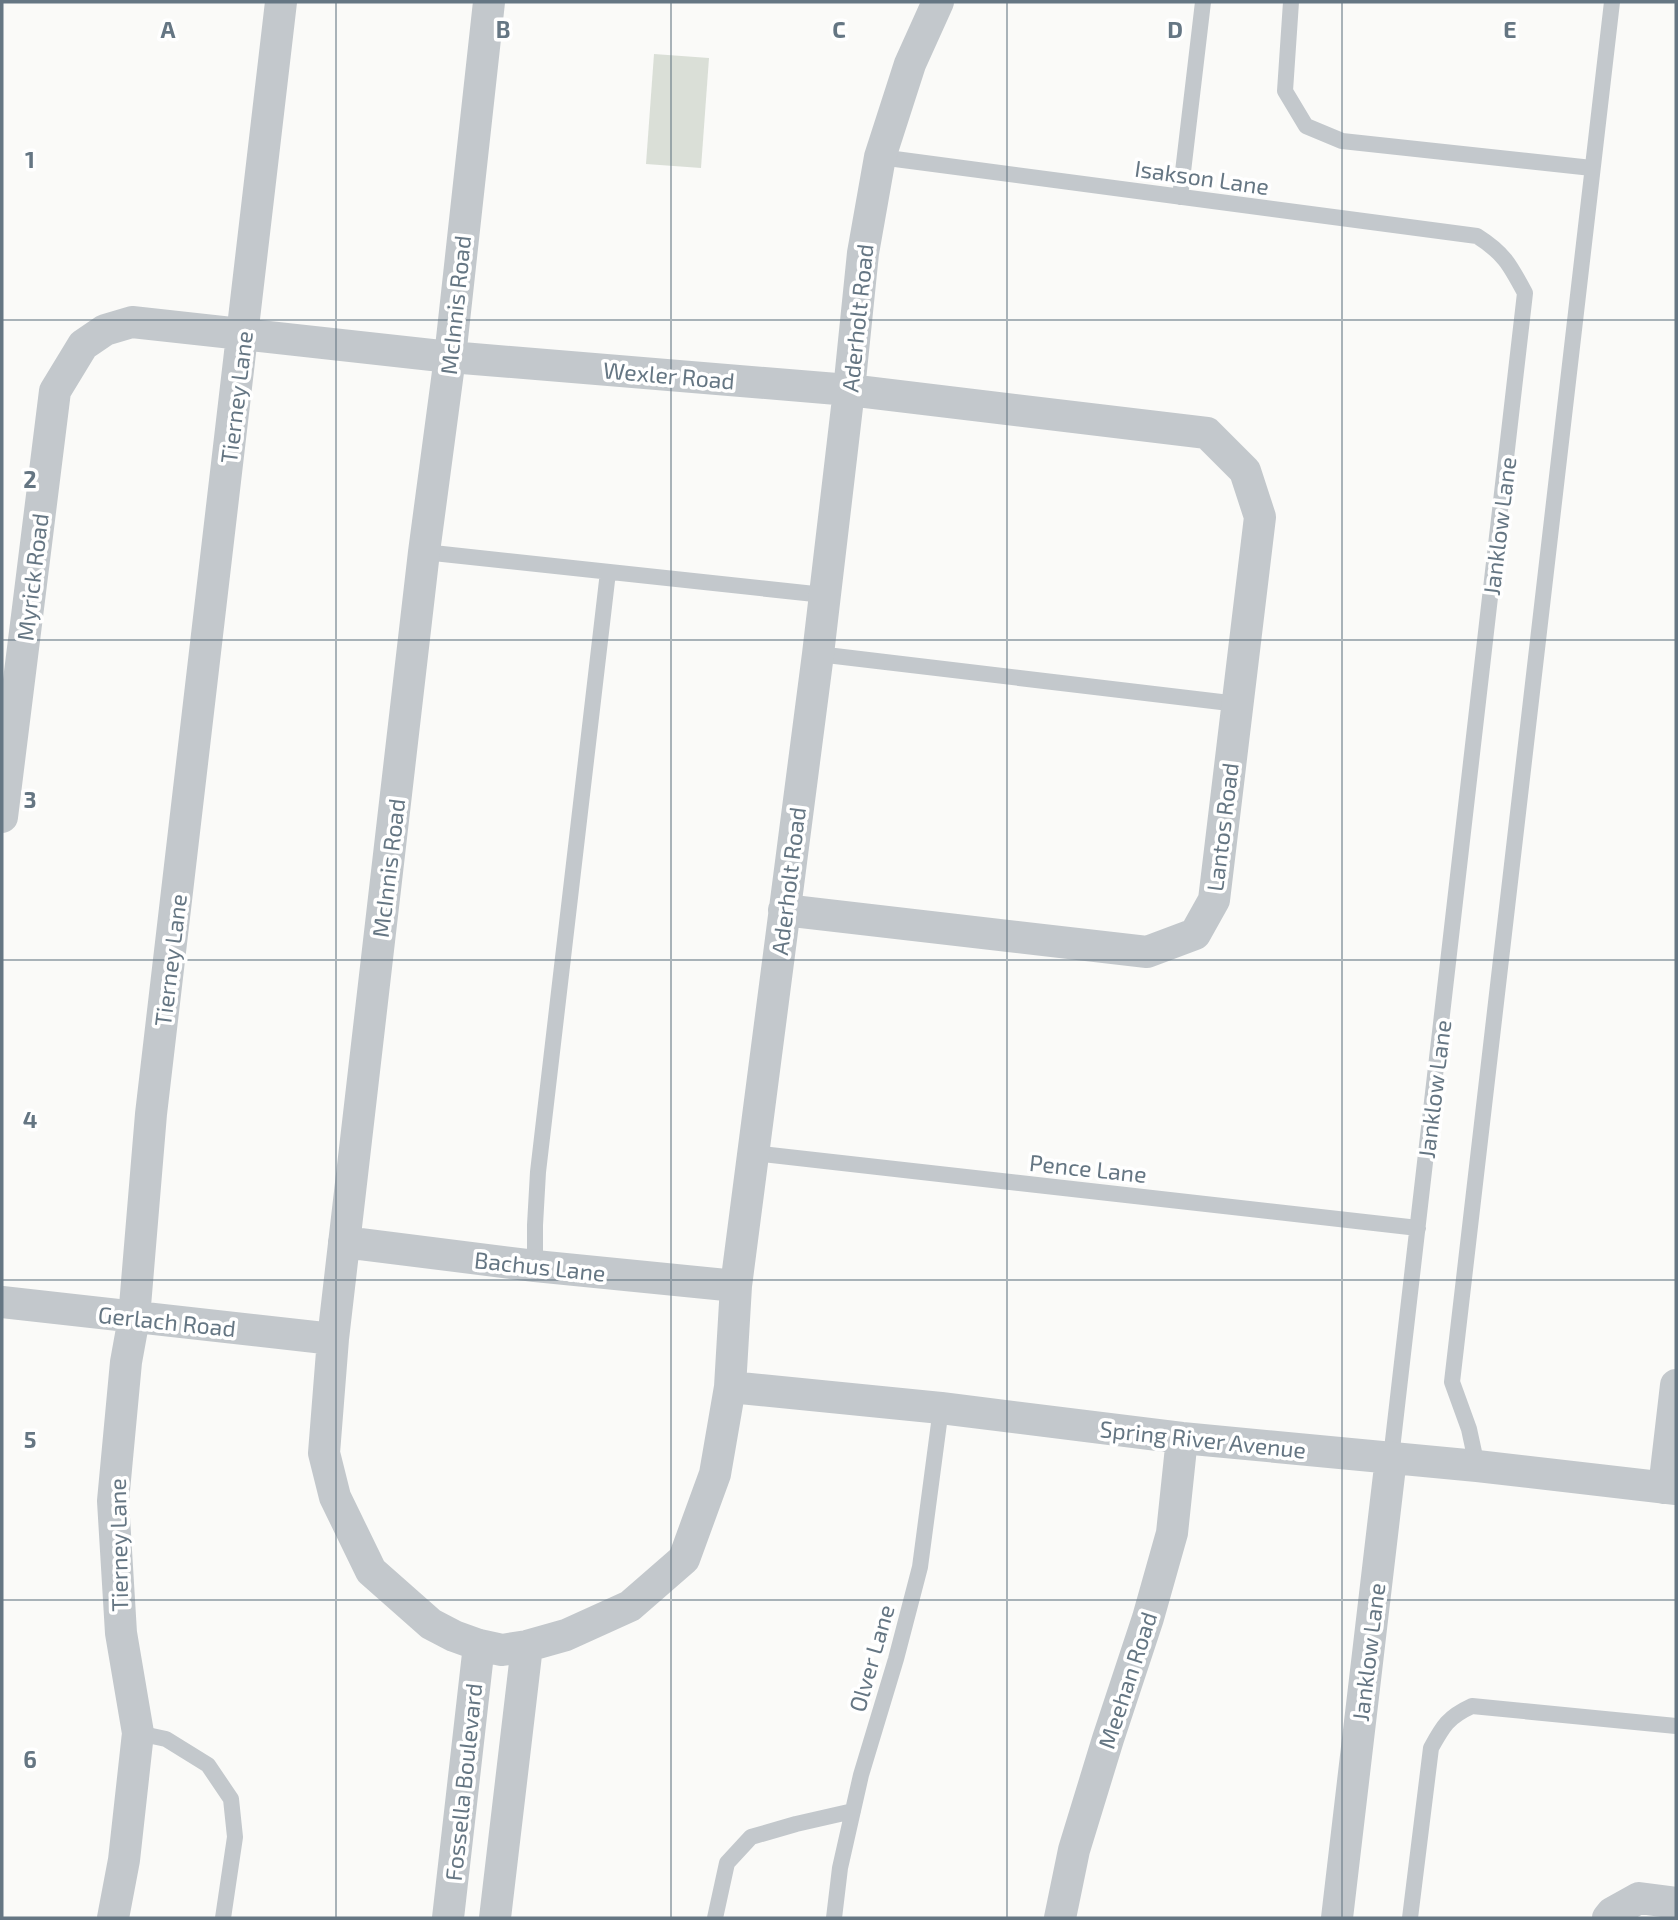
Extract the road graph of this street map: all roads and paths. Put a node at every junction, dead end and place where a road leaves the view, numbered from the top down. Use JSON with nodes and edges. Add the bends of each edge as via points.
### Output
{"nodes":[{"id":1,"x":281,"y":2,"type":"edge"},
{"id":2,"x":489,"y":2,"type":"edge"},
{"id":3,"x":938,"y":2,"type":"edge"},
{"id":4,"x":1203,"y":2,"type":"edge"},
{"id":5,"x":1291,"y":2,"type":"edge"},
{"id":6,"x":1612,"y":2,"type":"edge"},
{"id":7,"x":880,"y":157,"type":"junction"},
{"id":8,"x":1592,"y":168,"type":"junction"},
{"id":9,"x":1180,"y":197,"type":"junction"},
{"id":10,"x":1509,"y":263,"type":"joint"},
{"id":11,"x":243,"y":334,"type":"junction"},
{"id":12,"x":83,"y":345,"type":"joint"},
{"id":13,"x":450,"y":357,"type":"junction"},
{"id":14,"x":849,"y":390,"type":"junction"},
{"id":15,"x":1245,"y":471,"type":"joint"},
{"id":16,"x":424,"y":552,"type":"junction"},
{"id":17,"x":608,"y":572,"type":"junction"},
{"id":18,"x":824,"y":595,"type":"junction"},
{"id":19,"x":818,"y":654,"type":"junction"},
{"id":20,"x":1238,"y":704,"type":"junction"},
{"id":21,"x":2,"y":817,"type":"edge"},
{"id":22,"x":784,"y":910,"type":"junction"},
{"id":23,"x":753,"y":1153,"type":"junction"},
{"id":24,"x":1418,"y":1228,"type":"junction"},
{"id":25,"x":344,"y":1242,"type":"junction"},
{"id":26,"x":535,"y":1266,"type":"junction"},
{"id":27,"x":736,"y":1286,"type":"junction"},
{"id":28,"x":2,"y":1302,"type":"edge"},
{"id":29,"x":134,"y":1318,"type":"junction"},
{"id":30,"x":333,"y":1339,"type":"junction"},
{"id":31,"x":1676,"y":1385,"type":"edge"},
{"id":32,"x":730,"y":1387,"type":"junction"},
{"id":33,"x":941,"y":1408,"type":"junction"},
{"id":34,"x":1182,"y":1438,"type":"junction"},
{"id":35,"x":1391,"y":1458,"type":"junction"},
{"id":36,"x":1477,"y":1466,"type":"junction"},
{"id":37,"x":1670,"y":1489,"type":"edge"},
{"id":38,"x":503,"y":1647,"type":"junction"},
{"id":39,"x":1676,"y":1726,"type":"edge"},
{"id":40,"x":138,"y":1733,"type":"junction"},
{"id":41,"x":853,"y":1811,"type":"junction"},
{"id":42,"x":1676,"y":1903,"type":"edge"},
{"id":43,"x":113,"y":1918,"type":"edge"},
{"id":44,"x":223,"y":1918,"type":"edge"},
{"id":45,"x":448,"y":1918,"type":"edge"},
{"id":46,"x":495,"y":1918,"type":"edge"},
{"id":47,"x":715,"y":1918,"type":"edge"},
{"id":48,"x":834,"y":1918,"type":"edge"},
{"id":49,"x":1060,"y":1918,"type":"edge"},
{"id":50,"x":1337,"y":1918,"type":"edge"},
{"id":51,"x":1410,"y":1918,"type":"edge"},
{"id":52,"x":1608,"y":1918,"type":"edge"}],
"edges":[{"from":1,"to":11,"type":"street","name":"Tierney Lane"},
{"from":2,"to":13,"type":"street","name":"McInnis Road"},
{"from":3,"to":7,"type":"street","name":"Aderholt Road","via":[[910,64]]},
{"from":4,"to":9,"type":"lane"},
{"from":5,"to":8,"type":"lane","via":[[1285,91],[1306,126],[1342,141]]},
{"from":6,"to":8,"type":"lane"},
{"from":7,"to":9,"type":"lane","name":"Isakson Lane"},
{"from":7,"to":14,"type":"street","name":"Aderholt Road","via":[[863,253]]},
{"from":8,"to":36,"type":"lane","via":[[1452,1382]]},
{"from":9,"to":10,"type":"lane","name":"Isakson Lane","via":[[1477,236]]},
{"from":10,"to":24,"type":"lane","name":"Janklow Lane","via":[[1525,293]]},
{"from":11,"to":12,"type":"street","name":"Wexler Road","via":[[132,321],[104,330]]},
{"from":11,"to":13,"type":"street","name":"Wexler Road"},
{"from":11,"to":29,"type":"street","name":"Tierney Lane","via":[[151,1114]]},
{"from":12,"to":21,"type":"street","name":"Myrick Road","via":[[55,391]]},
{"from":13,"to":14,"type":"street","name":"Wexler Road"},
{"from":13,"to":16,"type":"street","name":"McInnis Road"},
{"from":14,"to":15,"type":"street","name":"Wexler Road","via":[[1207,433]]},
{"from":14,"to":18,"type":"street","name":"Aderholt Road"},
{"from":15,"to":20,"type":"street","name":"Lantos Road","via":[[1260,517]]},
{"from":16,"to":17,"type":"lane"},
{"from":16,"to":25,"type":"street","name":"McInnis Road"},
{"from":17,"to":18,"type":"lane"},
{"from":17,"to":26,"type":"lane","via":[[538,1172]]},
{"from":18,"to":19,"type":"street","name":"Aderholt Road"},
{"from":19,"to":20,"type":"lane"},
{"from":19,"to":22,"type":"street","name":"Aderholt Road"},
{"from":20,"to":22,"type":"street","name":"Lantos Road","via":[[1213,900],[1195,934],[1147,952]]},
{"from":22,"to":23,"type":"street","name":"Aderholt Road"},
{"from":23,"to":24,"type":"lane","name":"Pence Lane"},
{"from":23,"to":27,"type":"street","name":"Aderholt Road"},
{"from":24,"to":35,"type":"lane","name":"Janklow Lane"},
{"from":25,"to":26,"type":"street","name":"Bachus Lane"},
{"from":25,"to":30,"type":"street","name":"McInnis Road"},
{"from":26,"to":27,"type":"street","name":"Bachus Lane"},
{"from":27,"to":32,"type":"street","name":"Aderholt Road"},
{"from":28,"to":29,"type":"street","name":"Gerlach Road"},
{"from":29,"to":30,"type":"street","name":"Gerlach Road"},
{"from":29,"to":40,"type":"street","name":"Tierney Lane","via":[[113,1501],[121,1633]]},
{"from":30,"to":38,"type":"street","name":"McInnis Road","via":[[324,1453],[335,1497],[371,1571],[431,1624],[454,1636]]},
{"from":31,"to":37,"type":"street"},
{"from":32,"to":33,"type":"street","name":"Spring River Avenue"},
{"from":32,"to":38,"type":"street","name":"Aderholt Road","via":[[715,1474],[684,1559],[629,1606],[566,1635]]},
{"from":33,"to":34,"type":"street","name":"Spring River Avenue"},
{"from":33,"to":41,"type":"lane","name":"Olver Lane","via":[[919,1567]]},
{"from":34,"to":35,"type":"street","name":"Spring River Avenue"},
{"from":34,"to":49,"type":"street","name":"Meehan Road","via":[[1172,1533],[1074,1850]]},
{"from":35,"to":36,"type":"street","name":"Spring River Avenue"},
{"from":35,"to":50,"type":"street","name":"Janklow Lane"},
{"from":36,"to":37,"type":"street","name":"Spring River Avenue"},
{"from":38,"to":45,"type":"street","name":"Fossella Boulevard"},
{"from":38,"to":46,"type":"street","name":"Fossella Boulevard"},
{"from":39,"to":51,"type":"lane","via":[[1472,1706],[1454,1714],[1431,1748]]},
{"from":40,"to":43,"type":"street","name":"Tierney Lane"},
{"from":40,"to":44,"type":"lane","via":[[166,1739],[208,1765],[231,1799],[235,1837]]},
{"from":41,"to":47,"type":"lane","via":[[751,1837],[727,1863]]},
{"from":41,"to":48,"type":"lane","name":"Olver Lane"},
{"from":42,"to":52,"type":"street","via":[[1639,1898]]}]}
